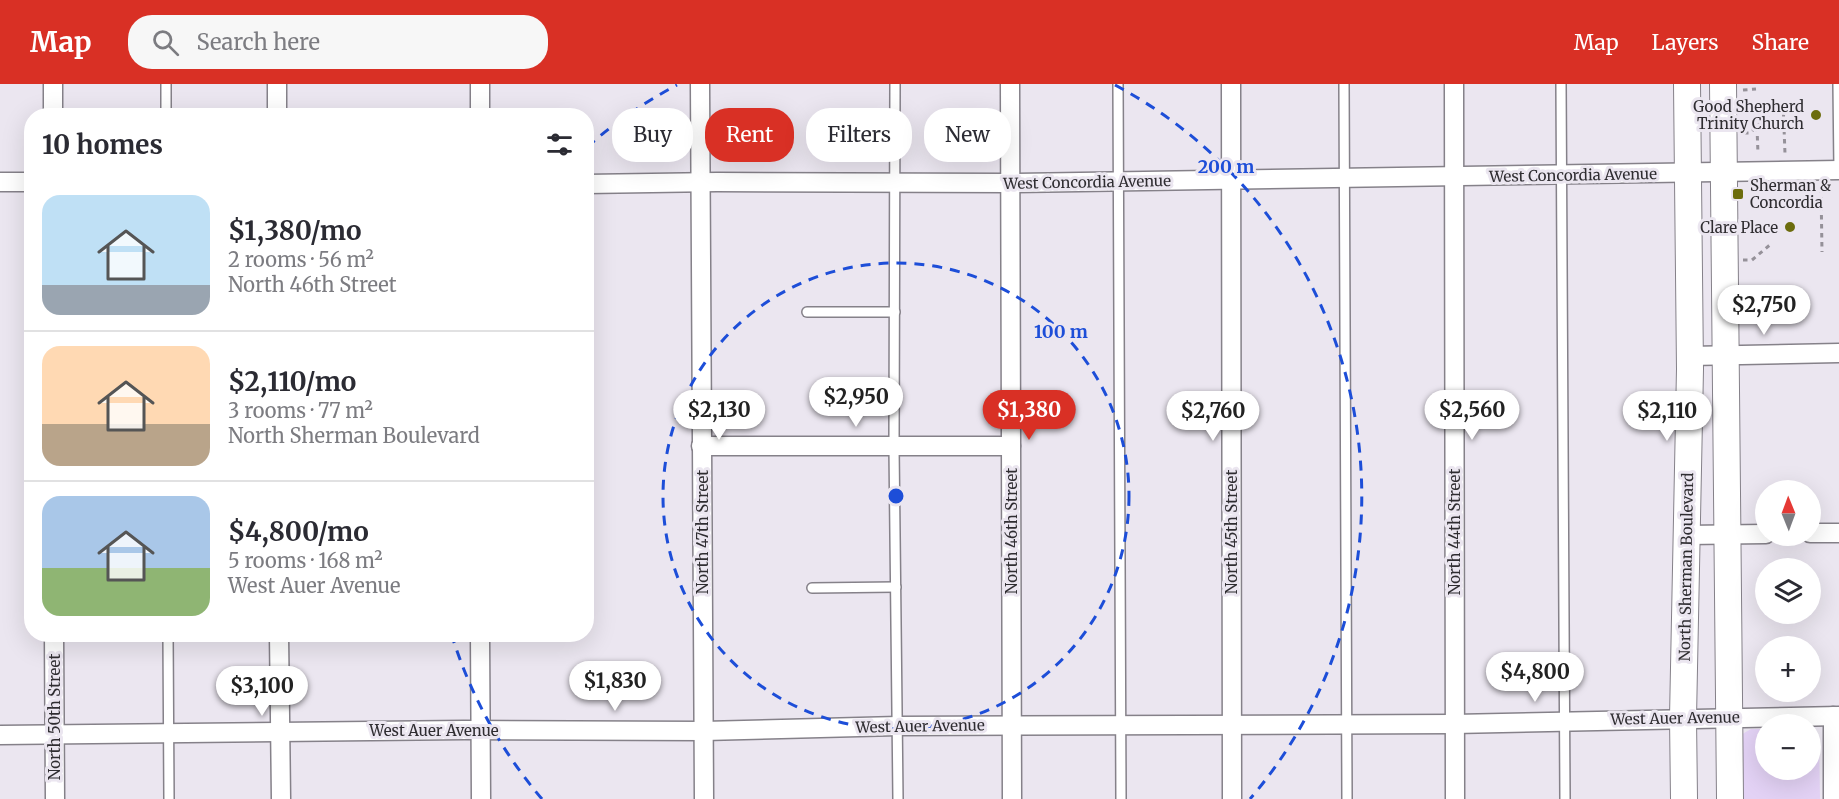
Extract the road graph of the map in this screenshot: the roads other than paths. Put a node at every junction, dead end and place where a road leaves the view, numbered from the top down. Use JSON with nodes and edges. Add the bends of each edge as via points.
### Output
{"nodes":[{"id":1,"x":53,"y":84,"type":"edge"},
{"id":2,"x":166,"y":84,"type":"edge"},
{"id":3,"x":277,"y":84,"type":"edge"},
{"id":4,"x":480,"y":84,"type":"edge"},
{"id":5,"x":700,"y":84,"type":"edge"},
{"id":6,"x":895,"y":84,"type":"edge"},
{"id":7,"x":1010,"y":84,"type":"edge"},
{"id":8,"x":1118,"y":84,"type":"edge"},
{"id":9,"x":1231,"y":84,"type":"edge"},
{"id":10,"x":1344,"y":84,"type":"edge"},
{"id":11,"x":1454,"y":84,"type":"edge"},
{"id":12,"x":1561,"y":84,"type":"edge"},
{"id":13,"x":1687,"y":84,"type":"edge"},
{"id":14,"x":1838,"y":84,"type":"edge"},
{"id":15,"x":1732,"y":87,"type":"edge"},
{"id":16,"x":53,"y":108,"type":"edge"},
{"id":17,"x":166,"y":108,"type":"edge"},
{"id":18,"x":277,"y":108,"type":"edge"},
{"id":19,"x":480,"y":108,"type":"edge"},
{"id":20,"x":1839,"y":170,"type":"edge"},
{"id":21,"x":1688,"y":172,"type":"junction"},
{"id":22,"x":1723,"y":172,"type":"junction"},
{"id":23,"x":1561,"y":175,"type":"junction"},
{"id":24,"x":1454,"y":177,"type":"junction"},
{"id":25,"x":1345,"y":178,"type":"junction"},
{"id":26,"x":1232,"y":180,"type":"junction"},
{"id":27,"x":0,"y":182,"type":"edge"},
{"id":28,"x":24,"y":182,"type":"edge"},
{"id":29,"x":700,"y":182,"type":"junction"},
{"id":30,"x":1118,"y":182,"type":"junction"},
{"id":31,"x":896,"y":183,"type":"junction"},
{"id":32,"x":1010,"y":183,"type":"junction"},
{"id":33,"x":594,"y":184,"type":"edge"},
{"id":34,"x":807,"y":312,"type":"dead end"},
{"id":35,"x":895,"y":312,"type":"junction"},
{"id":36,"x":1839,"y":353,"type":"edge"},
{"id":37,"x":1726,"y":355,"type":"junction"},
{"id":38,"x":1690,"y":356,"type":"junction"},
{"id":39,"x":702,"y":446,"type":"junction"},
{"id":40,"x":1011,"y":446,"type":"junction"},
{"id":41,"x":894,"y":447,"type":"junction"},
{"id":42,"x":1821,"y":533,"type":"edge"},
{"id":43,"x":1839,"y":533,"type":"edge"},
{"id":44,"x":1755,"y":534,"type":"edge"},
{"id":45,"x":1686,"y":535,"type":"junction"},
{"id":46,"x":1728,"y":535,"type":"junction"},
{"id":47,"x":812,"y":588,"type":"dead end"},
{"id":48,"x":896,"y":588,"type":"junction"},
{"id":49,"x":54,"y":642,"type":"edge"},
{"id":50,"x":168,"y":642,"type":"edge"},
{"id":51,"x":279,"y":642,"type":"edge"},
{"id":52,"x":480,"y":642,"type":"edge"},
{"id":53,"x":1836,"y":716,"type":"edge"},
{"id":54,"x":1729,"y":717,"type":"junction"},
{"id":55,"x":1683,"y":718,"type":"junction"},
{"id":56,"x":1565,"y":721,"type":"junction"},
{"id":57,"x":1346,"y":724,"type":"junction"},
{"id":58,"x":1454,"y":724,"type":"junction"},
{"id":59,"x":1012,"y":725,"type":"junction"},
{"id":60,"x":1121,"y":725,"type":"junction"},
{"id":61,"x":1231,"y":725,"type":"junction"},
{"id":62,"x":898,"y":726,"type":"junction"},
{"id":63,"x":480,"y":730,"type":"junction"},
{"id":64,"x":280,"y":731,"type":"junction"},
{"id":65,"x":704,"y":731,"type":"junction"},
{"id":66,"x":168,"y":733,"type":"junction"},
{"id":67,"x":0,"y":735,"type":"edge"},
{"id":68,"x":54,"y":735,"type":"junction"},
{"id":69,"x":55,"y":799,"type":"edge"},
{"id":70,"x":169,"y":799,"type":"edge"},
{"id":71,"x":281,"y":799,"type":"edge"},
{"id":72,"x":481,"y":799,"type":"edge"},
{"id":73,"x":704,"y":799,"type":"edge"},
{"id":74,"x":898,"y":799,"type":"edge"},
{"id":75,"x":1012,"y":799,"type":"edge"},
{"id":76,"x":1121,"y":799,"type":"edge"},
{"id":77,"x":1232,"y":799,"type":"edge"},
{"id":78,"x":1347,"y":799,"type":"edge"},
{"id":79,"x":1455,"y":799,"type":"edge"},
{"id":80,"x":1565,"y":799,"type":"edge"},
{"id":81,"x":1684,"y":799,"type":"edge"},
{"id":82,"x":1730,"y":799,"type":"edge"},
{"id":83,"x":1833,"y":799,"type":"edge"}],
"edges":[{"from":1,"to":16,"type":"street"},
{"from":2,"to":17,"type":"lane"},
{"from":3,"to":18,"type":"street"},
{"from":4,"to":19,"type":"street"},
{"from":5,"to":29,"type":"street","name":"North 47th Street"},
{"from":6,"to":31,"type":"lane"},
{"from":7,"to":32,"type":"street","name":"North 46th Street"},
{"from":8,"to":30,"type":"lane"},
{"from":9,"to":26,"type":"street","name":"North 45th Street"},
{"from":10,"to":25,"type":"lane"},
{"from":11,"to":24,"type":"street","name":"North 44th Street"},
{"from":12,"to":23,"type":"lane"},
{"from":13,"to":21,"type":"main road","name":"North Sherman Boulevard"},
{"from":14,"to":20,"type":"lane"},
{"from":15,"to":22,"type":"main road"},
{"from":20,"to":22,"type":"street","name":"West Concordia Avenue"},
{"from":21,"to":22,"type":"street","name":"West Concordia Avenue"},
{"from":21,"to":23,"type":"street","name":"West Concordia Avenue"},
{"from":21,"to":38,"type":"main road","name":"North Sherman Boulevard"},
{"from":22,"to":37,"type":"main road"},
{"from":23,"to":24,"type":"street","name":"West Concordia Avenue"},
{"from":23,"to":56,"type":"lane"},
{"from":24,"to":25,"type":"street","name":"West Concordia Avenue"},
{"from":24,"to":58,"type":"street","name":"North 44th Street"},
{"from":25,"to":26,"type":"street","name":"West Concordia Avenue"},
{"from":25,"to":57,"type":"lane"},
{"from":26,"to":30,"type":"street","name":"West Concordia Avenue"},
{"from":26,"to":61,"type":"street","name":"North 45th Street"},
{"from":27,"to":28,"type":"street"},
{"from":29,"to":31,"type":"street","name":"West Concordia Avenue"},
{"from":29,"to":33,"type":"street","name":"West Concordia Avenue"},
{"from":29,"to":39,"type":"street","name":"North 47th Street"},
{"from":30,"to":32,"type":"street","name":"West Concordia Avenue"},
{"from":30,"to":60,"type":"lane"},
{"from":31,"to":32,"type":"street","name":"West Concordia Avenue"},
{"from":31,"to":35,"type":"lane"},
{"from":32,"to":40,"type":"street","name":"North 46th Street"},
{"from":34,"to":35,"type":"lane"},
{"from":35,"to":41,"type":"lane"},
{"from":36,"to":37,"type":"street"},
{"from":37,"to":38,"type":"street"},
{"from":37,"to":46,"type":"main road"},
{"from":38,"to":45,"type":"main road","name":"North Sherman Boulevard"},
{"from":39,"to":41,"type":"street"},
{"from":39,"to":65,"type":"street","name":"North 47th Street"},
{"from":40,"to":41,"type":"street"},
{"from":40,"to":59,"type":"street","name":"North 46th Street"},
{"from":41,"to":48,"type":"lane"},
{"from":42,"to":43,"type":"street"},
{"from":44,"to":46,"type":"street"},
{"from":45,"to":46,"type":"street"},
{"from":45,"to":55,"type":"main road","name":"North Sherman Boulevard"},
{"from":46,"to":54,"type":"main road"},
{"from":47,"to":48,"type":"lane"},
{"from":48,"to":62,"type":"lane"},
{"from":49,"to":68,"type":"street","name":"North 50th Street"},
{"from":50,"to":66,"type":"lane"},
{"from":51,"to":64,"type":"street"},
{"from":52,"to":63,"type":"street"},
{"from":53,"to":54,"type":"street","name":"West Auer Avenue"},
{"from":53,"to":83,"type":"street"},
{"from":54,"to":55,"type":"street","name":"West Auer Avenue"},
{"from":54,"to":82,"type":"main road"},
{"from":55,"to":56,"type":"street","name":"West Auer Avenue"},
{"from":55,"to":81,"type":"main road","name":"North Sherman Boulevard"},
{"from":56,"to":58,"type":"street","name":"West Auer Avenue"},
{"from":56,"to":80,"type":"lane"},
{"from":57,"to":58,"type":"street","name":"West Auer Avenue"},
{"from":57,"to":61,"type":"street","name":"West Auer Avenue"},
{"from":57,"to":78,"type":"lane"},
{"from":58,"to":79,"type":"street","name":"North 44th Street"},
{"from":59,"to":60,"type":"street","name":"West Auer Avenue"},
{"from":59,"to":62,"type":"street","name":"West Auer Avenue"},
{"from":59,"to":75,"type":"street","name":"North 46th Street"},
{"from":60,"to":61,"type":"street","name":"West Auer Avenue"},
{"from":60,"to":76,"type":"lane"},
{"from":61,"to":77,"type":"street","name":"North 45th Street"},
{"from":62,"to":65,"type":"street","name":"West Auer Avenue"},
{"from":62,"to":74,"type":"lane"},
{"from":63,"to":64,"type":"street","name":"West Auer Avenue"},
{"from":63,"to":65,"type":"street","name":"West Auer Avenue"},
{"from":63,"to":72,"type":"street"},
{"from":64,"to":66,"type":"street","name":"West Auer Avenue"},
{"from":64,"to":71,"type":"street"},
{"from":65,"to":73,"type":"street","name":"North 47th Street"},
{"from":66,"to":68,"type":"street","name":"West Auer Avenue"},
{"from":66,"to":70,"type":"lane"},
{"from":67,"to":68,"type":"street","name":"West Auer Avenue"},
{"from":68,"to":69,"type":"street","name":"North 50th Street"}]}
